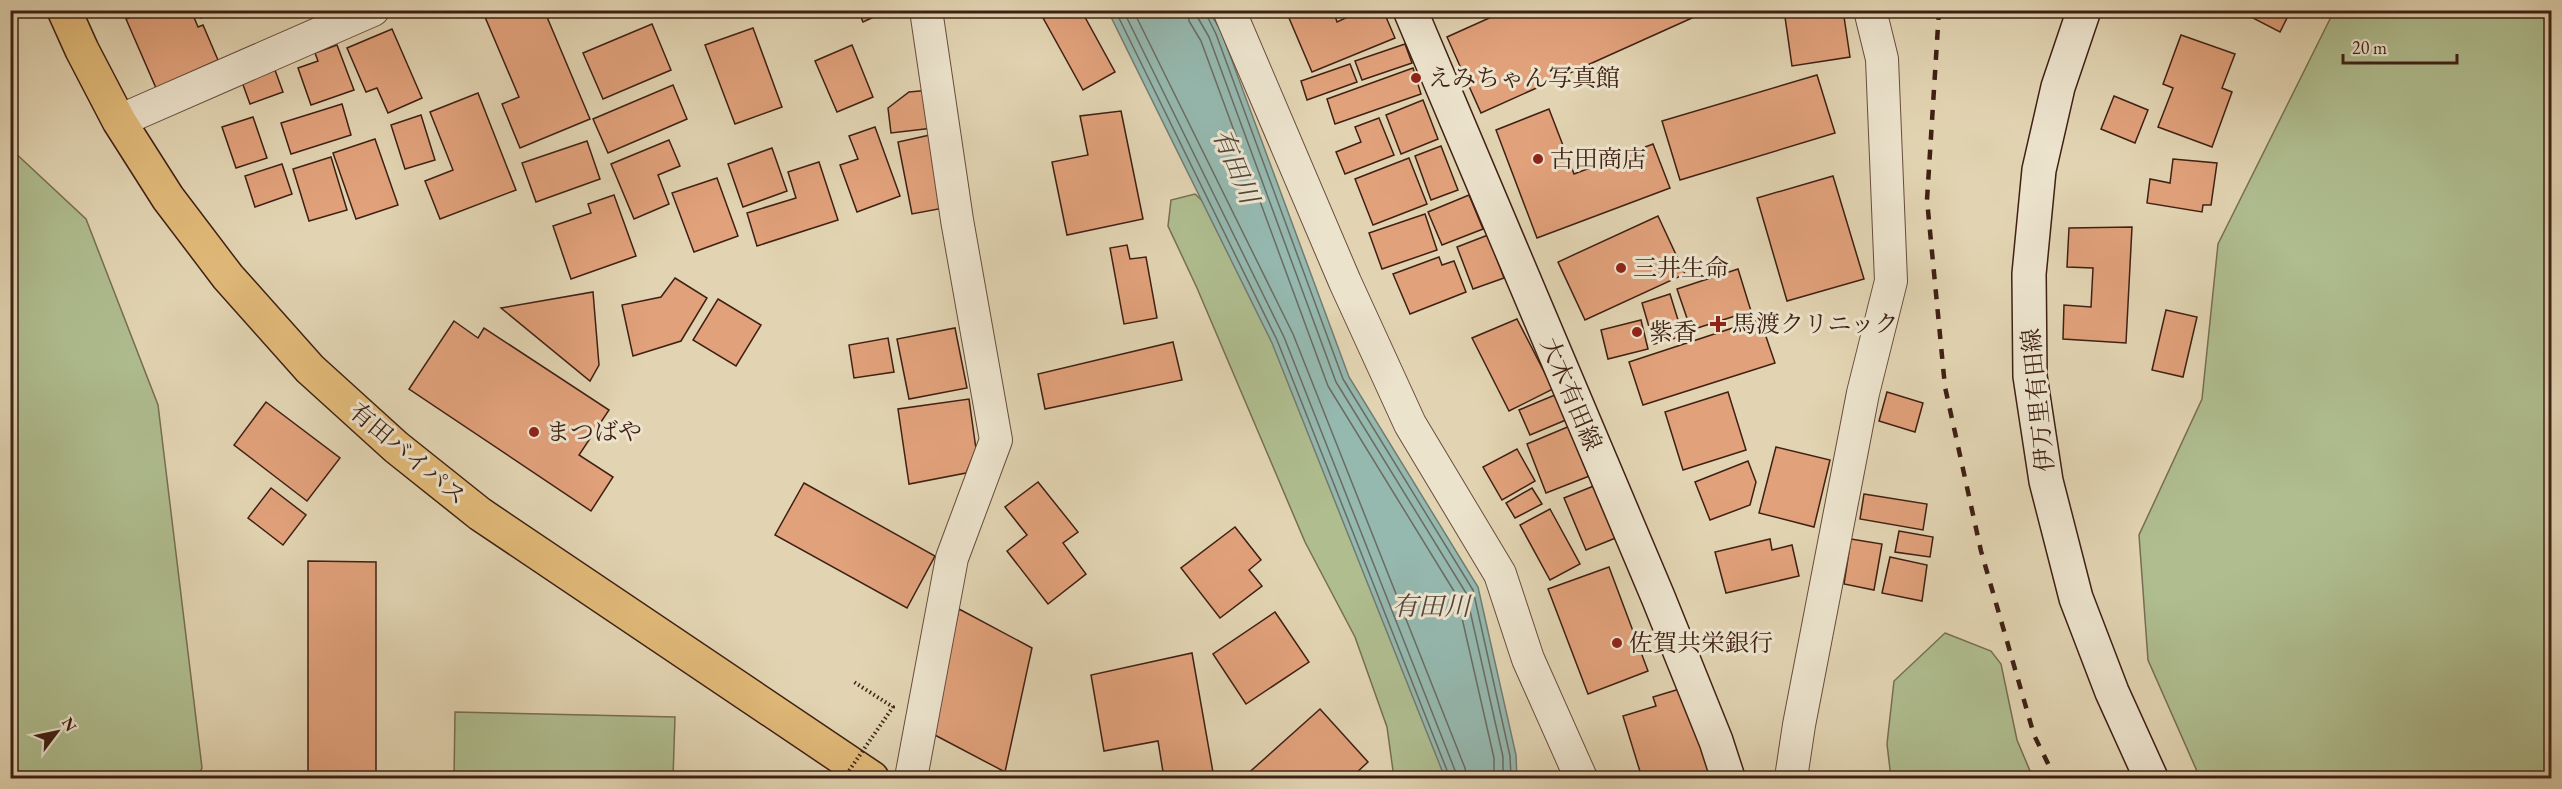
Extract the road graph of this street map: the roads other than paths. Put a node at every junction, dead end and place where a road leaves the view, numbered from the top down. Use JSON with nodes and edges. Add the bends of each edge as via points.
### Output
{"nodes":[{"id":1,"x":64,"y":10,"type":"edge"},
{"id":2,"x":373,"y":10,"type":"edge"},
{"id":3,"x":926,"y":10,"type":"edge"},
{"id":4,"x":1229,"y":10,"type":"edge"},
{"id":5,"x":1410,"y":10,"type":"edge"},
{"id":6,"x":1870,"y":10,"type":"edge"},
{"id":7,"x":2084,"y":10,"type":"edge"},
{"id":8,"x":119,"y":121,"type":"junction"},
{"id":9,"x":872,"y":778,"type":"edge"},
{"id":10,"x":911,"y":778,"type":"edge"},
{"id":11,"x":1581,"y":778,"type":"edge"},
{"id":12,"x":1728,"y":778,"type":"edge"},
{"id":13,"x":1791,"y":778,"type":"edge"},
{"id":14,"x":2151,"y":778,"type":"edge"}],
"edges":[{"from":1,"to":8,"type":"highway","name":"有田バイパス"},
{"from":2,"to":8,"type":"street"},
{"from":3,"to":10,"type":"street","via":[[957,220],[996,440],[952,558]]},
{"from":4,"to":11,"type":"street","via":[[1410,424],[1500,574],[1528,659]]},
{"from":5,"to":12,"type":"main road","name":"大木有田線","via":[[1658,597]]},
{"from":6,"to":13,"type":"street","via":[[1882,59],[1891,281],[1863,393]]},
{"from":7,"to":14,"type":"main road","name":"伊万里有田線","via":[[2058,87],[2039,170],[2029,274],[2030,376],[2046,481],[2076,598]]},
{"from":8,"to":9,"type":"highway","name":"有田バイパス","via":[[168,198],[228,277],[310,369],[396,447],[480,514]]}]}
